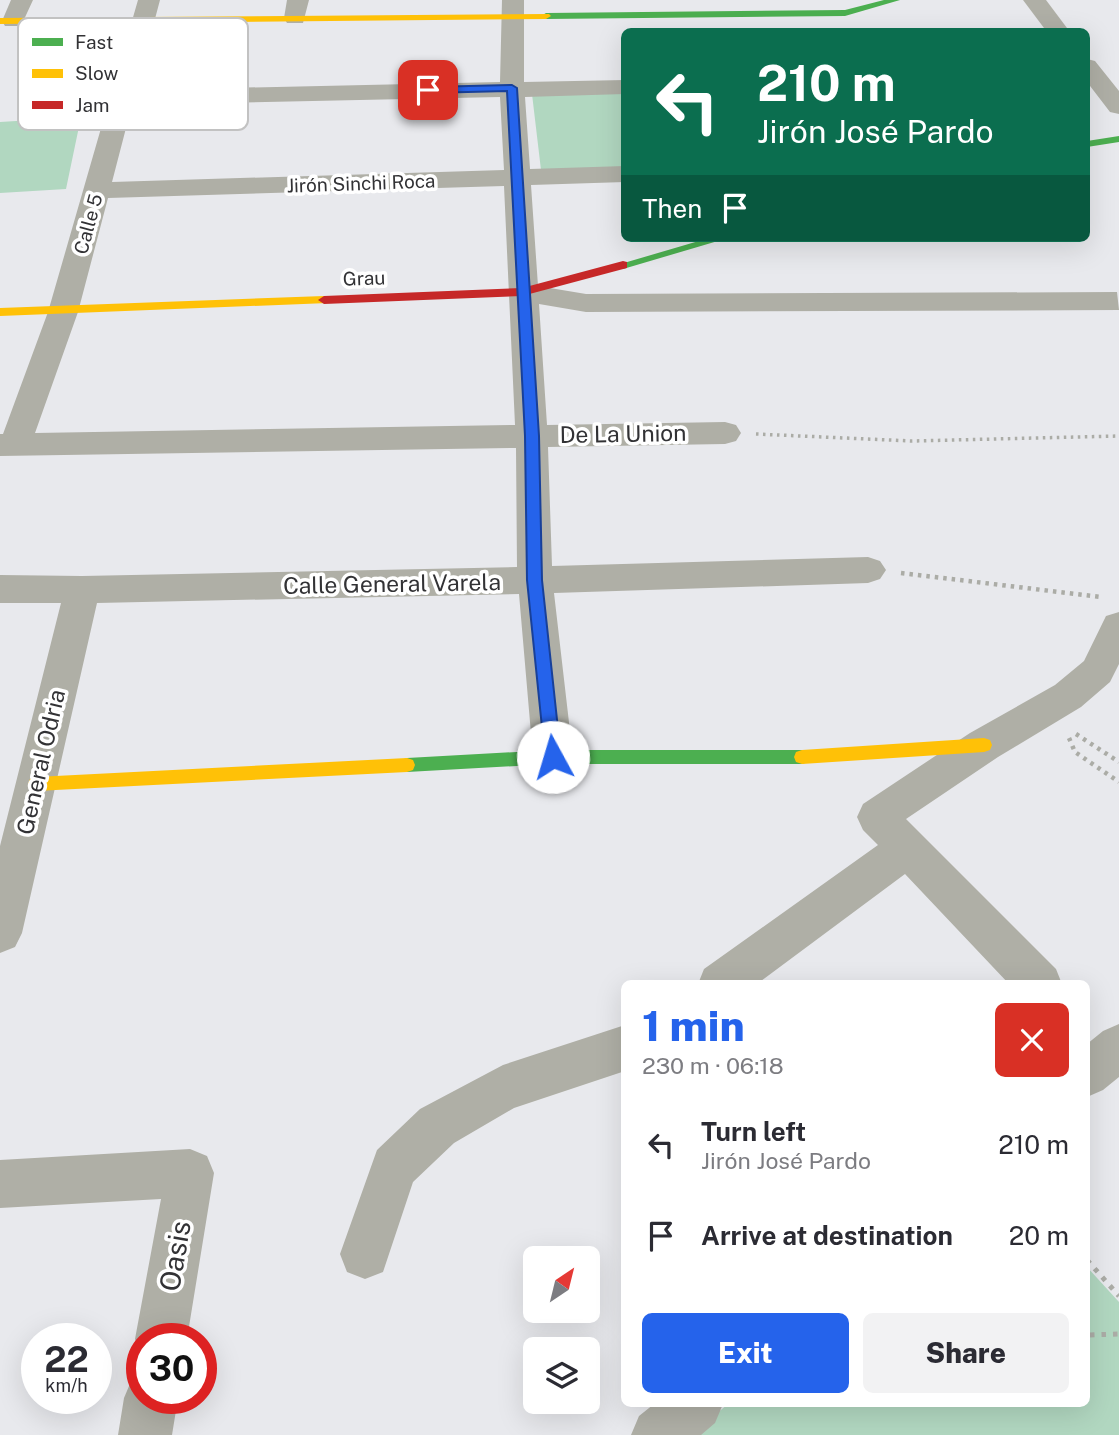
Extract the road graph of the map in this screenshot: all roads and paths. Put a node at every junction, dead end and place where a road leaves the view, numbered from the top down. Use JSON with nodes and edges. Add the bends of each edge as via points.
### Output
{"nodes":[{"id":1,"x":22,"y":0,"type":"edge"},
{"id":2,"x":895,"y":0,"type":"edge"},
{"id":3,"x":1034,"y":0,"type":"edge"},
{"id":4,"x":513,"y":8,"type":"edge"},
{"id":5,"x":296,"y":9,"type":"edge"},
{"id":6,"x":147,"y":10,"type":"edge"},
{"id":7,"x":44,"y":18,"type":"edge"},
{"id":8,"x":6,"y":21,"type":"edge"},
{"id":9,"x":1056,"y":28,"type":"edge"},
{"id":10,"x":1090,"y":70,"type":"edge"},
{"id":11,"x":621,"y":87,"type":"edge"},
{"id":12,"x":512,"y":88,"type":"junction"},
{"id":13,"x":248,"y":95,"type":"edge"},
{"id":14,"x":1119,"y":107,"type":"edge"},
{"id":15,"x":113,"y":130,"type":"edge"},
{"id":16,"x":1119,"y":138,"type":"edge"},
{"id":17,"x":1090,"y":143,"type":"edge"},
{"id":18,"x":621,"y":174,"type":"edge"},
{"id":19,"x":515,"y":178,"type":"junction"},
{"id":20,"x":97,"y":190,"type":"junction"},
{"id":21,"x":707,"y":242,"type":"edge"},
{"id":22,"x":522,"y":292,"type":"junction"},
{"id":23,"x":1117,"y":301,"type":"dead end"},
{"id":24,"x":0,"y":312,"type":"edge"},
{"id":25,"x":64,"y":312,"type":"junction"},
{"id":26,"x":725,"y":432,"type":"joint"},
{"id":27,"x":532,"y":436,"type":"junction"},
{"id":28,"x":1119,"y":436,"type":"edge"},
{"id":29,"x":8,"y":444,"type":"edge"},
{"id":30,"x":868,"y":570,"type":"joint"},
{"id":31,"x":535,"y":580,"type":"junction"},
{"id":32,"x":0,"y":589,"type":"edge"},
{"id":33,"x":82,"y":590,"type":"junction"},
{"id":34,"x":1113,"y":612,"type":"edge"},
{"id":35,"x":1055,"y":717,"type":"junction"},
{"id":36,"x":984,"y":745,"type":"junction"},
{"id":37,"x":553,"y":757,"type":"junction"},
{"id":38,"x":1119,"y":762,"type":"edge"},
{"id":39,"x":1119,"y":782,"type":"edge"},
{"id":40,"x":36,"y":784,"type":"junction"},
{"id":41,"x":907,"y":848,"type":"junction"},
{"id":42,"x":0,"y":933,"type":"edge"},
{"id":43,"x":726,"y":980,"type":"edge"},
{"id":44,"x":1036,"y":980,"type":"edge"},
{"id":45,"x":621,"y":1049,"type":"edge"},
{"id":46,"x":0,"y":1184,"type":"edge"},
{"id":47,"x":365,"y":1254,"type":"dead end"},
{"id":48,"x":1090,"y":1263,"type":"edge"},
{"id":49,"x":1119,"y":1296,"type":"edge"},
{"id":50,"x":164,"y":1323,"type":"edge"},
{"id":51,"x":1119,"y":1334,"type":"edge"},
{"id":52,"x":1090,"y":1335,"type":"dead end"},
{"id":53,"x":691,"y":1407,"type":"edge"},
{"id":54,"x":148,"y":1414,"type":"edge"},
{"id":55,"x":145,"y":1435,"type":"edge"},
{"id":56,"x":658,"y":1435,"type":"edge"}],
"edges":[{"from":1,"to":8,"type":"street"},
{"from":2,"to":4,"type":"street","via":[[845,13]]},
{"from":3,"to":9,"type":"street"},
{"from":4,"to":5,"type":"street"},
{"from":4,"to":12,"type":"street"},
{"from":5,"to":6,"type":"street"},
{"from":6,"to":7,"type":"street"},
{"from":10,"to":14,"type":"street"},
{"from":11,"to":12,"type":"street"},
{"from":12,"to":13,"type":"street"},
{"from":12,"to":19,"type":"street"},
{"from":15,"to":20,"type":"street","name":"Calle 5"},
{"from":16,"to":17,"type":"street"},
{"from":18,"to":19,"type":"street","name":"Jirón Sinchi Roca"},
{"from":19,"to":20,"type":"street","name":"Jirón Sinchi Roca"},
{"from":19,"to":22,"type":"street"},
{"from":20,"to":25,"type":"street","name":"Calle 5"},
{"from":21,"to":22,"type":"street","name":"Grau"},
{"from":22,"to":23,"type":"street","via":[[586,303]]},
{"from":22,"to":25,"type":"street","name":"Grau"},
{"from":22,"to":27,"type":"street"},
{"from":24,"to":25,"type":"street","name":"Grau"},
{"from":25,"to":29,"type":"street","name":"Calle 5"},
{"from":26,"to":27,"type":"street","name":"De La Union"},
{"from":26,"to":28,"type":"path","via":[[912,441]]},
{"from":27,"to":29,"type":"street","name":"De La Union"},
{"from":27,"to":31,"type":"street"},
{"from":30,"to":31,"type":"street","name":"Calle General Varela"},
{"from":30,"to":34,"type":"path","via":[[1018,585]]},
{"from":31,"to":33,"type":"street","name":"Calle General Varela"},
{"from":31,"to":37,"type":"street"},
{"from":32,"to":33,"type":"street","name":"Calle General Varela"},
{"from":33,"to":40,"type":"street","name":"General Odria"},
{"from":34,"to":35,"type":"street","via":[[1097,671],[1069,696]]},
{"from":35,"to":36,"type":"street"},
{"from":35,"to":38,"type":"path"},
{"from":35,"to":39,"type":"path","via":[[1075,752]]},
{"from":36,"to":37,"type":"street","via":[[827,757]]},
{"from":36,"to":41,"type":"street","via":[[877,817]]},
{"from":37,"to":40,"type":"street"},
{"from":40,"to":42,"type":"street","name":"General Odria"},
{"from":41,"to":43,"type":"street"},
{"from":41,"to":44,"type":"street"},
{"from":45,"to":47,"type":"street","via":[[503,1088],[437,1126],[394,1167]]},
{"from":46,"to":50,"type":"street","name":"Oasis","via":[[190,1173]]},
{"from":48,"to":49,"type":"path"},
{"from":51,"to":52,"type":"path"},
{"from":53,"to":56,"type":"street"},
{"from":54,"to":55,"type":"street"}]}
